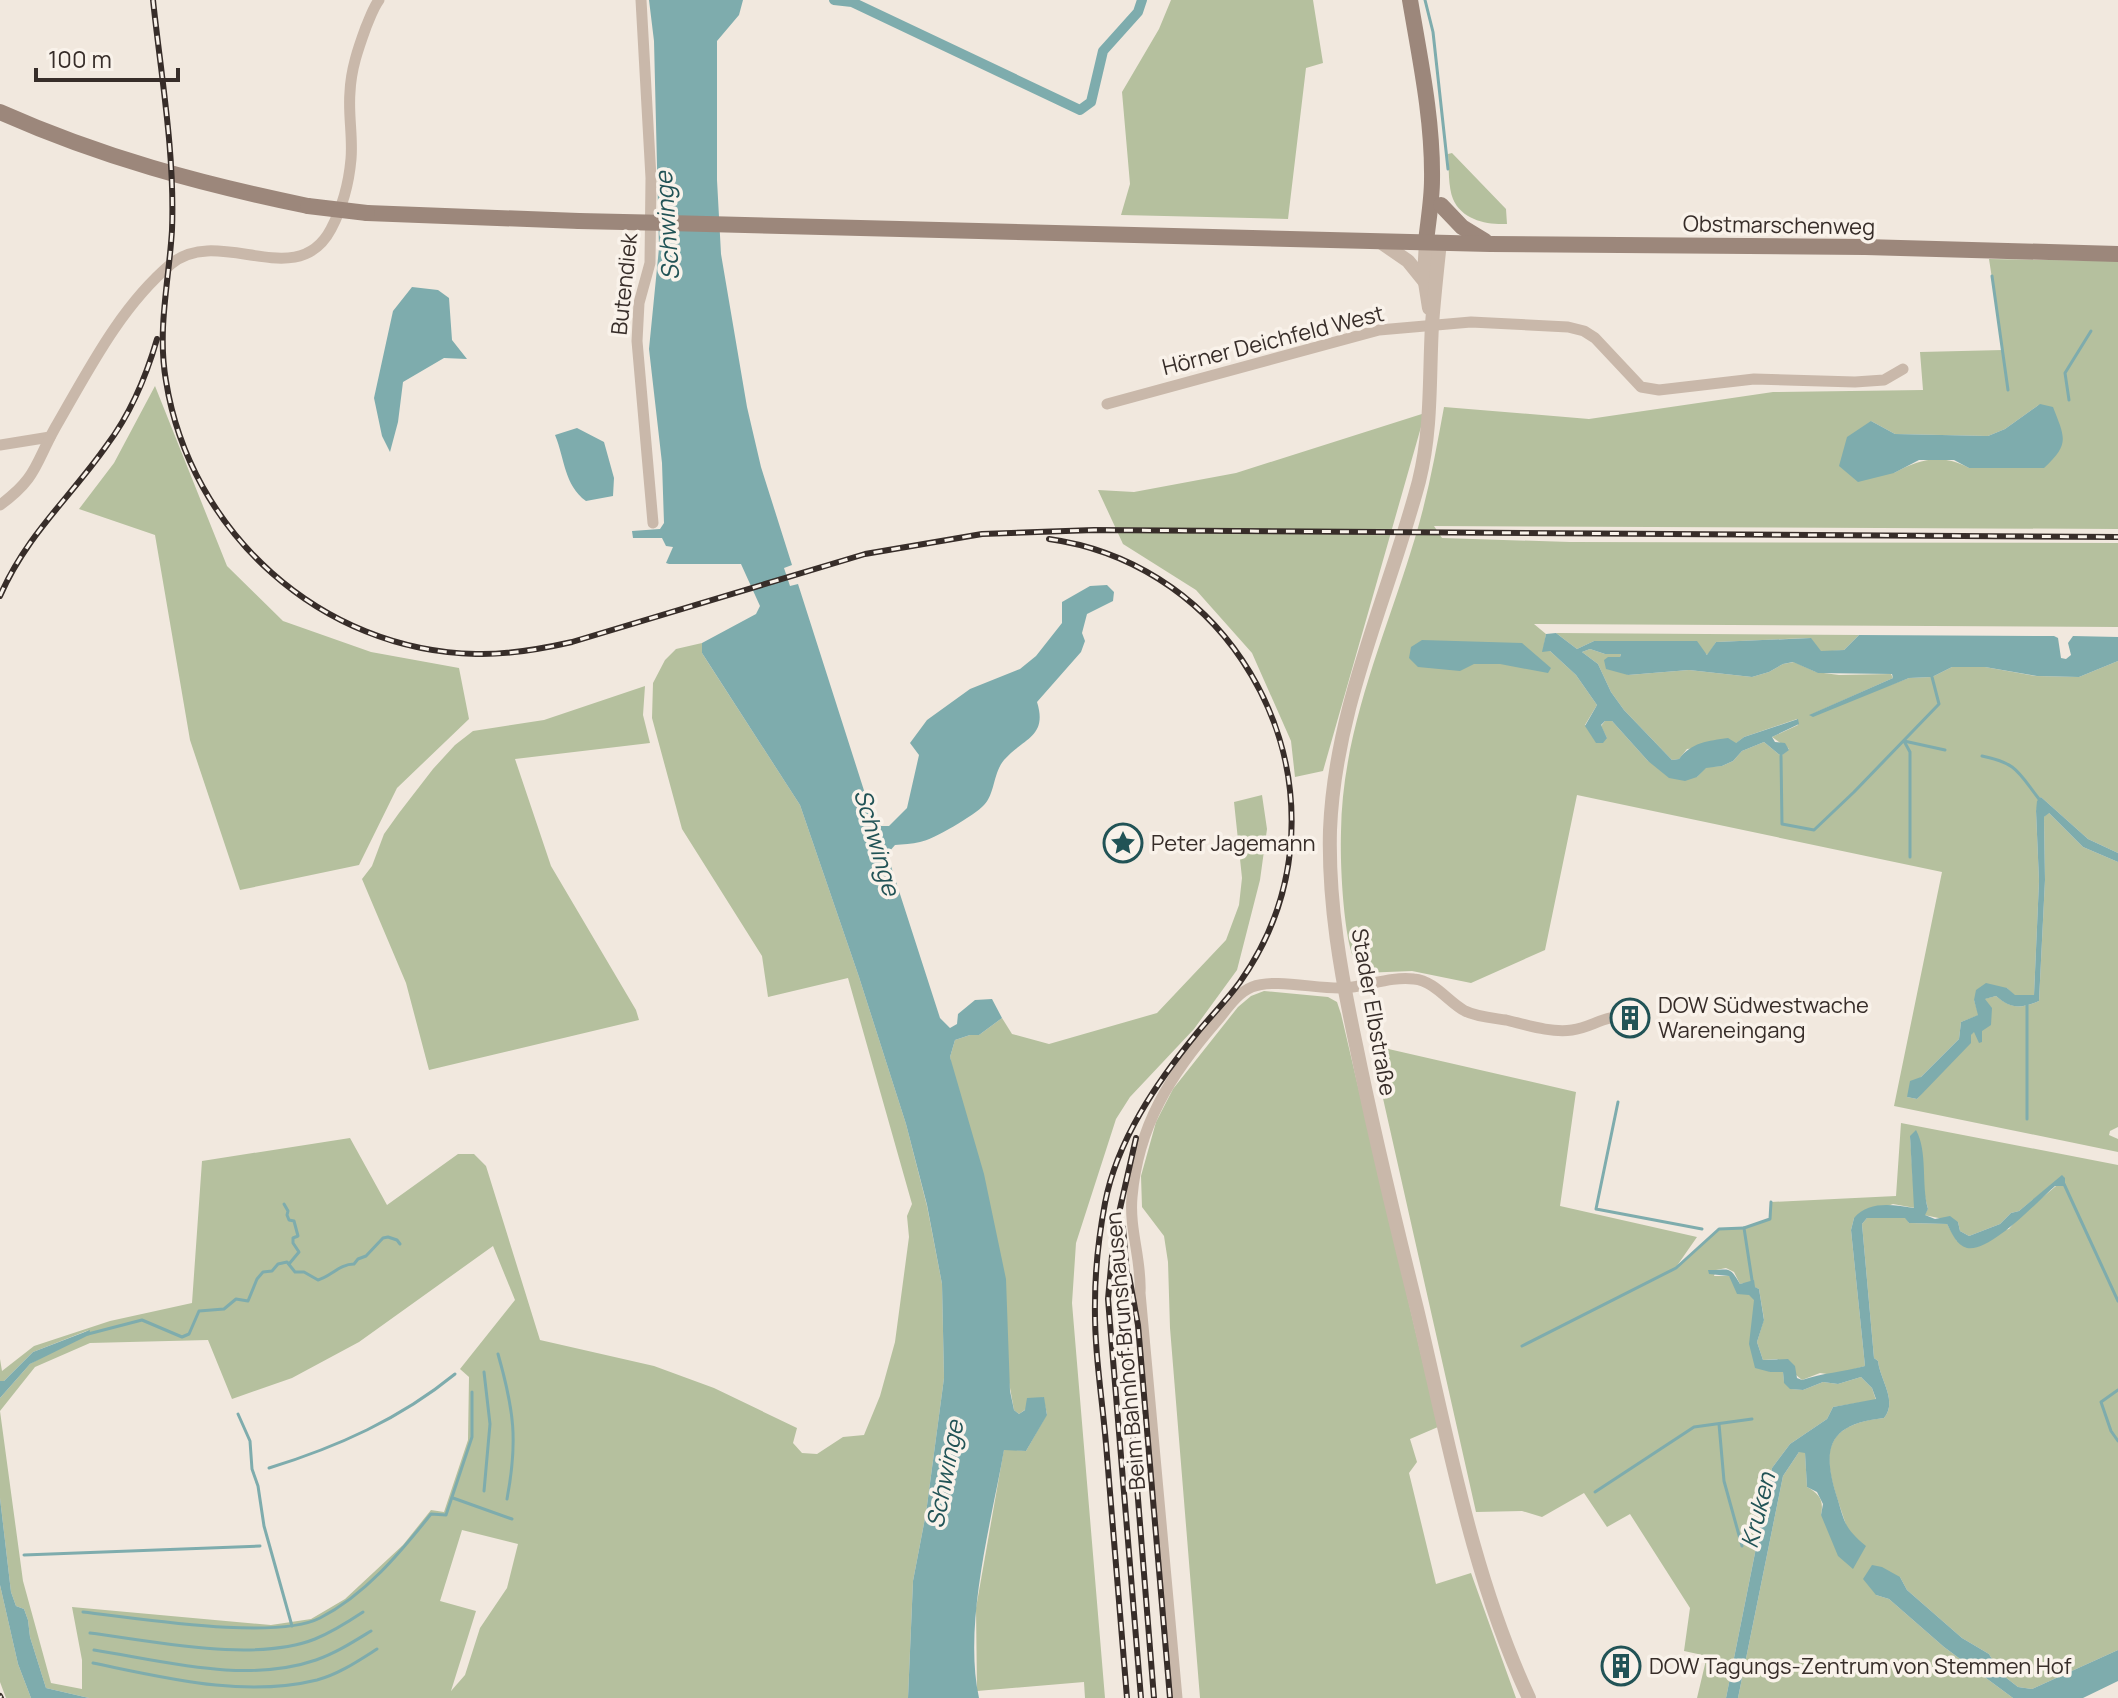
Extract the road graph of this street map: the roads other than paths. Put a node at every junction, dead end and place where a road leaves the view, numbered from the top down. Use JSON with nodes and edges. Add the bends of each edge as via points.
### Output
{"nodes":[{"id":1,"x":379,"y":0,"type":"edge"},
{"id":2,"x":641,"y":0,"type":"edge"},
{"id":3,"x":1410,"y":0,"type":"edge"},
{"id":4,"x":0,"y":112,"type":"edge"},
{"id":5,"x":1432,"y":181,"type":"junction"},
{"id":6,"x":1441,"y":205,"type":"junction"},
{"id":7,"x":1379,"y":241,"type":"junction"},
{"id":8,"x":1433,"y":242,"type":"junction"},
{"id":9,"x":1490,"y":244,"type":"junction"},
{"id":10,"x":2118,"y":254,"type":"edge"},
{"id":11,"x":1425,"y":282,"type":"junction"},
{"id":12,"x":1432,"y":324,"type":"junction"},
{"id":13,"x":1903,"y":369,"type":"dead end"},
{"id":14,"x":1107,"y":404,"type":"dead end"},
{"id":15,"x":50,"y":437,"type":"junction"},
{"id":16,"x":0,"y":445,"type":"edge"},
{"id":17,"x":0,"y":505,"type":"edge"},
{"id":18,"x":653,"y":523,"type":"dead end"},
{"id":19,"x":1344,"y":988,"type":"junction"},
{"id":20,"x":1630,"y":1018,"type":"dead end"},
{"id":21,"x":1177,"y":1698,"type":"edge"},
{"id":22,"x":1529,"y":1698,"type":"edge"}],
"edges":[{"from":1,"to":15,"type":"street","via":[[354,57],[351,157],[346,188],[327,235],[316,248],[292,259],[226,249],[186,253],[128,309]]},
{"from":2,"to":18,"type":"street","name":"Butendiek","via":[[651,178],[650,263],[639,303],[637,341]]},
{"from":3,"to":5,"type":"main road","via":[[1426,98]]},
{"from":4,"to":7,"type":"main road","name":"Obstmarschenweg","bridge":true,"via":[[138,166],[308,206],[367,213]]},
{"from":5,"to":6,"type":"main road"},
{"from":5,"to":8,"type":"main road"},
{"from":6,"to":8,"type":"main road"},
{"from":6,"to":9,"type":"main road","via":[[1462,227]]},
{"from":7,"to":8,"type":"main road","name":"Obstmarschenweg"},
{"from":7,"to":11,"type":"street","via":[[1408,261]]},
{"from":8,"to":9,"type":"main road","name":"Obstmarschenweg"},
{"from":8,"to":11,"type":"street","name":"Stader Elbstraße"},
{"from":8,"to":12,"type":"street","name":"Stader Elbstraße"},
{"from":9,"to":10,"type":"main road","name":"Obstmarschenweg"},
{"from":11,"to":12,"type":"street","name":"Stader Elbstraße"},
{"from":12,"to":13,"type":"street","name":"Hörner Deichfeld West","via":[[1584,331],[1641,387],[1659,390],[1740,380],[1884,380]]},
{"from":12,"to":14,"type":"street","name":"Hörner Deichfeld West","via":[[1379,330]]},
{"from":12,"to":19,"type":"street","name":"Stader Elbstraße","via":[[1424,457],[1363,655],[1335,778],[1331,871]]},
{"from":15,"to":16,"type":"street"},
{"from":15,"to":17,"type":"street","via":[[20,491]]},
{"from":19,"to":20,"type":"street","name":"Beim Bahnhof Brunshausen","via":[[1416,979],[1464,1010],[1558,1031],[1617,1015]]},
{"from":19,"to":21,"type":"street","name":"Beim Bahnhof Brunshausen","via":[[1270,984],[1239,995],[1162,1093],[1135,1165],[1133,1231]]},
{"from":19,"to":22,"type":"street","name":"Stader Elbstraße","via":[[1470,1527]]}]}
